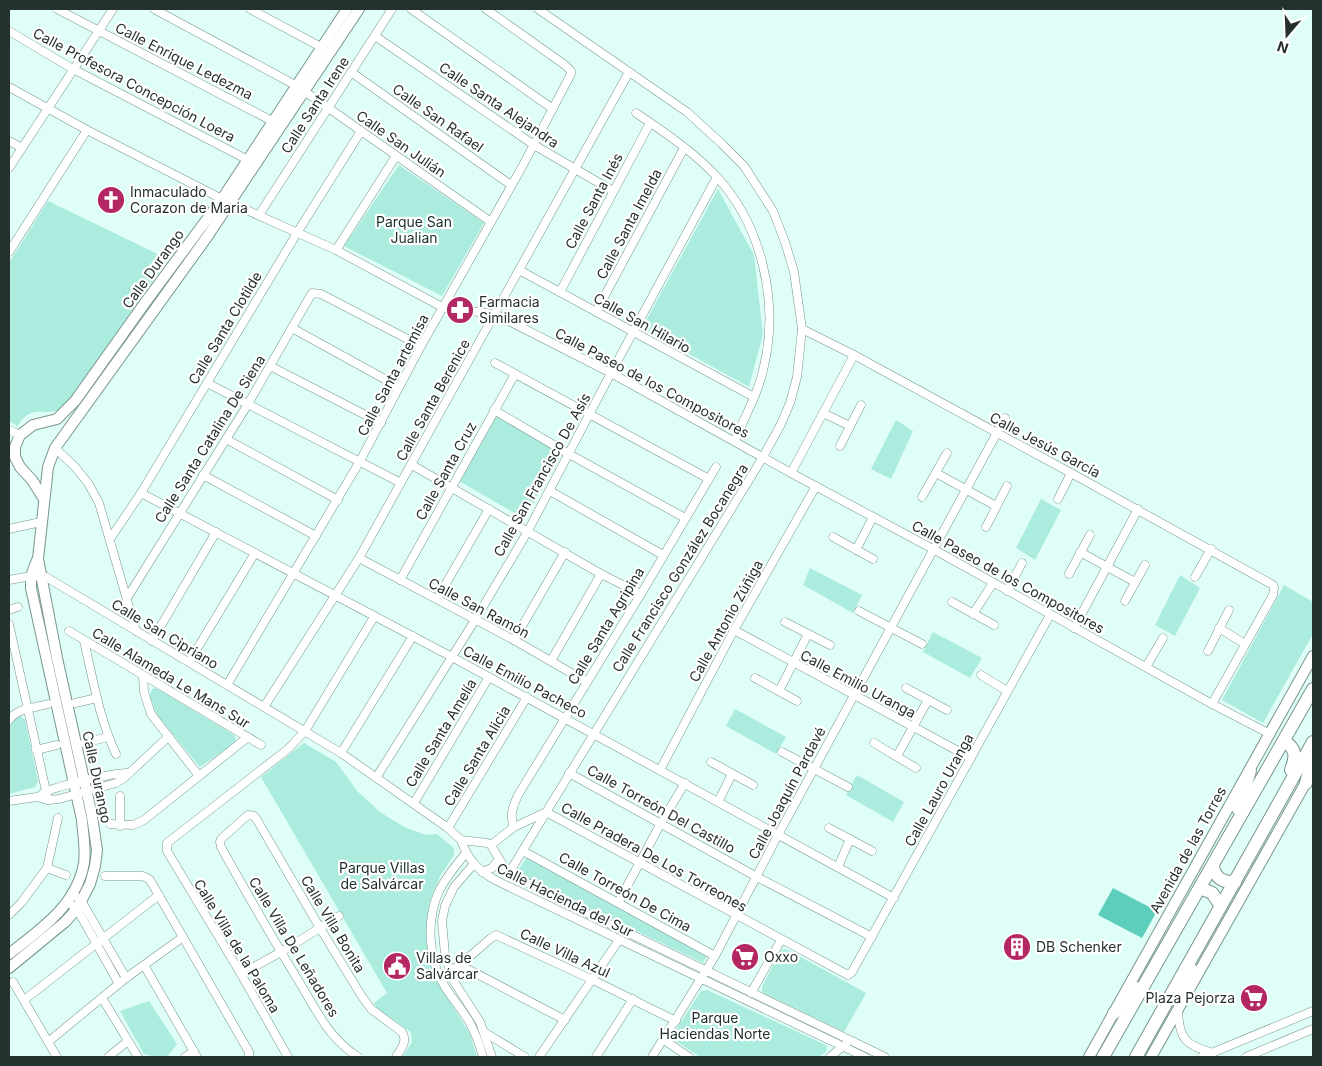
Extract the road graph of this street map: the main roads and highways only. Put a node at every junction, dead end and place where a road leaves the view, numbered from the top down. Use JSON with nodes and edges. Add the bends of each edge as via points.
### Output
{"nodes":[{"id":1,"x":347,"y":9,"type":"edge"},
{"id":2,"x":359,"y":9,"type":"edge"},
{"id":3,"x":300,"y":88,"type":"junction"},
{"id":4,"x":226,"y":201,"type":"junction"},
{"id":5,"x":63,"y":415,"type":"junction"},
{"id":6,"x":72,"y":423,"type":"junction"},
{"id":7,"x":47,"y":476,"type":"junction"},
{"id":8,"x":32,"y":480,"type":"junction"},
{"id":9,"x":44,"y":499,"type":"junction"},
{"id":10,"x":1313,"y":656,"type":"edge"},
{"id":11,"x":1313,"y":689,"type":"edge"},
{"id":12,"x":1284,"y":741,"type":"junction"},
{"id":13,"x":1313,"y":742,"type":"edge"},
{"id":14,"x":1313,"y":758,"type":"edge"},
{"id":15,"x":1313,"y":770,"type":"edge"},
{"id":16,"x":1250,"y":771,"type":"junction"},
{"id":17,"x":1306,"y":783,"type":"junction"},
{"id":18,"x":81,"y":786,"type":"junction"},
{"id":19,"x":1276,"y":808,"type":"junction"},
{"id":20,"x":1231,"y":831,"type":"junction"},
{"id":21,"x":1213,"y":867,"type":"junction"},
{"id":22,"x":1235,"y":882,"type":"junction"},
{"id":23,"x":1200,"y":888,"type":"junction"},
{"id":24,"x":1221,"y":906,"type":"junction"},
{"id":25,"x":1195,"y":950,"type":"junction"},
{"id":26,"x":9,"y":954,"type":"edge"},
{"id":27,"x":9,"y":968,"type":"edge"},
{"id":28,"x":1154,"y":970,"type":"junction"},
{"id":29,"x":1180,"y":1005,"type":"junction"},
{"id":30,"x":1114,"y":1013,"type":"junction"},
{"id":31,"x":1089,"y":1057,"type":"edge"},
{"id":32,"x":1103,"y":1057,"type":"edge"},
{"id":33,"x":1136,"y":1057,"type":"edge"},
{"id":34,"x":1151,"y":1057,"type":"edge"}],
"edges":[{"from":1,"to":3,"type":"main road","name":"Calle Durango","via":[[321,47]]},
{"from":2,"to":3,"type":"main road","name":"Calle Durango"},
{"from":3,"to":4,"type":"main road","name":"Calle Durango"},
{"from":3,"to":4,"type":"main road","name":"Calle Durango","via":[[248,160]]},
{"from":4,"to":5,"type":"main road","name":"Calle Durango","via":[[147,300]]},
{"from":4,"to":6,"type":"main road","name":"Calle Durango"},
{"from":5,"to":6,"type":"main road"},
{"from":5,"to":8,"type":"main road","via":[[33,425],[20,435],[15,456]]},
{"from":6,"to":7,"type":"main road","name":"Calle Durango","via":[[55,448]]},
{"from":7,"to":8,"type":"main road"},
{"from":7,"to":9,"type":"main road","name":"Calle Durango"},
{"from":8,"to":9,"type":"main road"},
{"from":9,"to":18,"type":"main road","name":"Calle Durango","via":[[36,576]]},
{"from":10,"to":16,"type":"main road","name":"Avenida de las Torres"},
{"from":11,"to":12,"type":"highway","name":"Avenida de las Torres"},
{"from":12,"to":19,"type":"highway","via":[[1293,747],[1296,756]]},
{"from":12,"to":20,"type":"highway","name":"Avenida de las Torres"},
{"from":13,"to":19,"type":"highway"},
{"from":14,"to":17,"type":"highway"},
{"from":15,"to":17,"type":"main road"},
{"from":16,"to":20,"type":"highway"},
{"from":16,"to":30,"type":"main road","name":"Avenida de las Torres"},
{"from":17,"to":29,"type":"main road"},
{"from":18,"to":26,"type":"main road","name":"Calle Durango","via":[[75,794],[83,831],[84,862],[80,878],[71,898],[57,913]]},
{"from":18,"to":27,"type":"main road","name":"Calle Durango","via":[[97,850],[90,884],[79,906],[65,922]]},
{"from":19,"to":22,"type":"highway"},
{"from":20,"to":21,"type":"highway","name":"Avenida de las Torres"},
{"from":21,"to":22,"type":"highway","via":[[1218,878]]},
{"from":21,"to":23,"type":"highway","name":"Avenida de las Torres"},
{"from":22,"to":24,"type":"highway"},
{"from":23,"to":24,"type":"highway","via":[[1212,893]]},
{"from":23,"to":28,"type":"highway","name":"Avenida de las Torres"},
{"from":24,"to":25,"type":"highway"},
{"from":25,"to":29,"type":"highway"},
{"from":25,"to":33,"type":"highway"},
{"from":28,"to":30,"type":"highway"},
{"from":28,"to":32,"type":"highway","name":"Avenida de las Torres"},
{"from":29,"to":34,"type":"main road"},
{"from":30,"to":31,"type":"main road","name":"Avenida de las Torres"}]}
